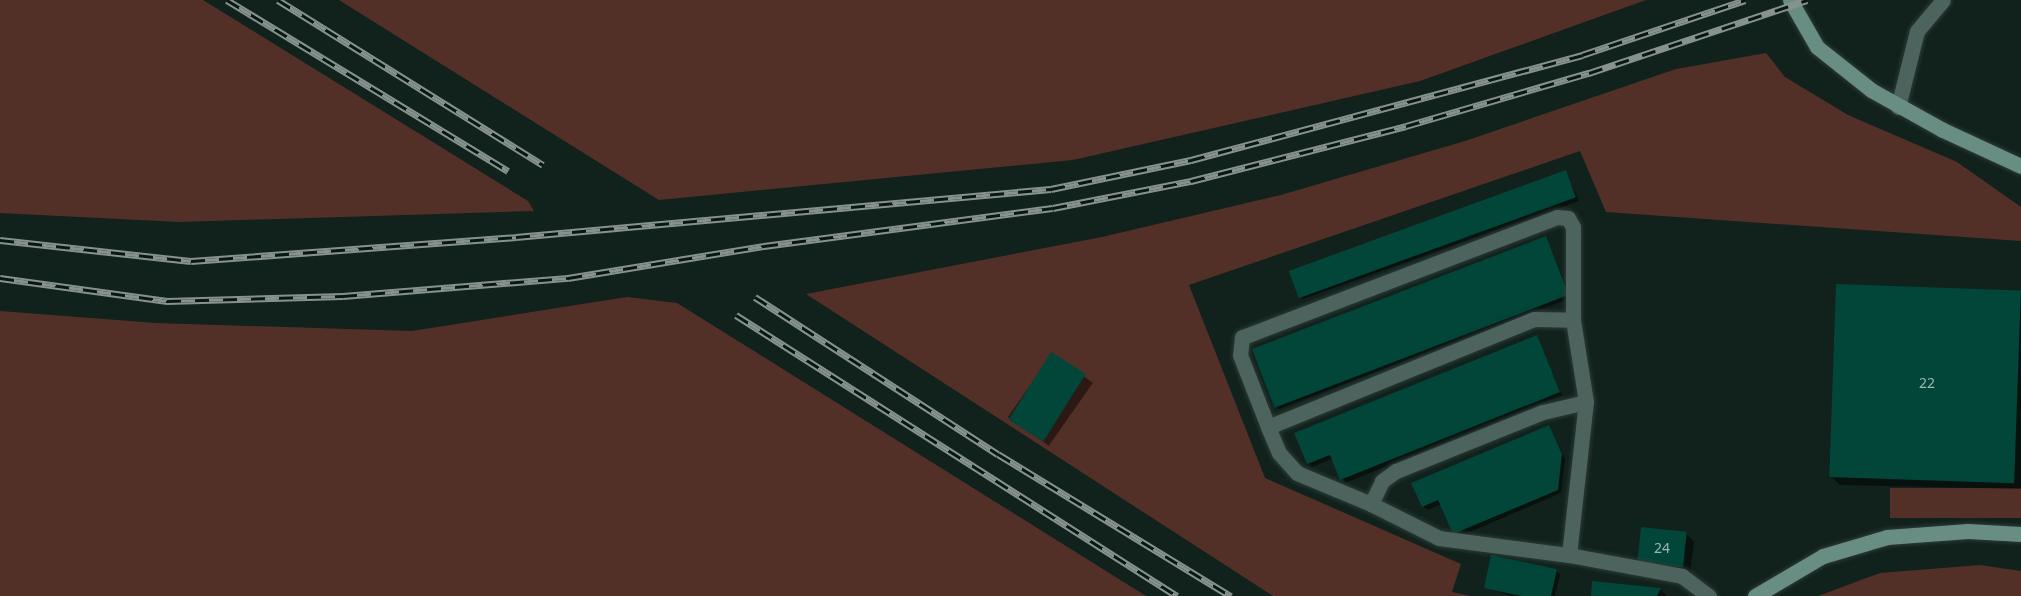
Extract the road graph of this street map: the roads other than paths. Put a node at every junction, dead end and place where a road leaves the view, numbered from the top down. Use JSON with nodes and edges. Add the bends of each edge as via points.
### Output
{"nodes":[{"id":1,"x":1790,"y":0,"type":"edge"},
{"id":2,"x":1943,"y":0,"type":"edge"},
{"id":3,"x":1898,"y":107,"type":"junction"},
{"id":4,"x":2021,"y":166,"type":"edge"},
{"id":5,"x":1573,"y":320,"type":"junction"},
{"id":6,"x":1586,"y":402,"type":"junction"},
{"id":7,"x":1268,"y":427,"type":"junction"},
{"id":8,"x":1371,"y":504,"type":"junction"},
{"id":9,"x":2021,"y":534,"type":"edge"},
{"id":10,"x":1569,"y":555,"type":"junction"},
{"id":11,"x":1709,"y":596,"type":"edge"},
{"id":12,"x":1755,"y":596,"type":"edge"}],
"edges":[{"from":1,"to":3,"type":"street","via":[[1817,47]]},
{"from":2,"to":3,"type":"lane","via":[[1917,31]]},
{"from":3,"to":4,"type":"street"},
{"from":5,"to":6,"type":"lane"},
{"from":5,"to":7,"type":"lane","via":[[1534,319]]},
{"from":5,"to":7,"type":"lane","via":[[1573,227],[1563,216],[1247,333],[1239,344],[1240,355]]},
{"from":6,"to":8,"type":"lane","via":[[1543,412],[1396,471],[1382,482]]},
{"from":6,"to":10,"type":"lane"},
{"from":7,"to":8,"type":"lane","via":[[1279,453],[1297,473]]},
{"from":8,"to":10,"type":"lane","via":[[1439,538]]},
{"from":9,"to":12,"type":"street","via":[[1968,531],[1887,537],[1822,556]]},
{"from":10,"to":11,"type":"lane","via":[[1682,576]]}]}
